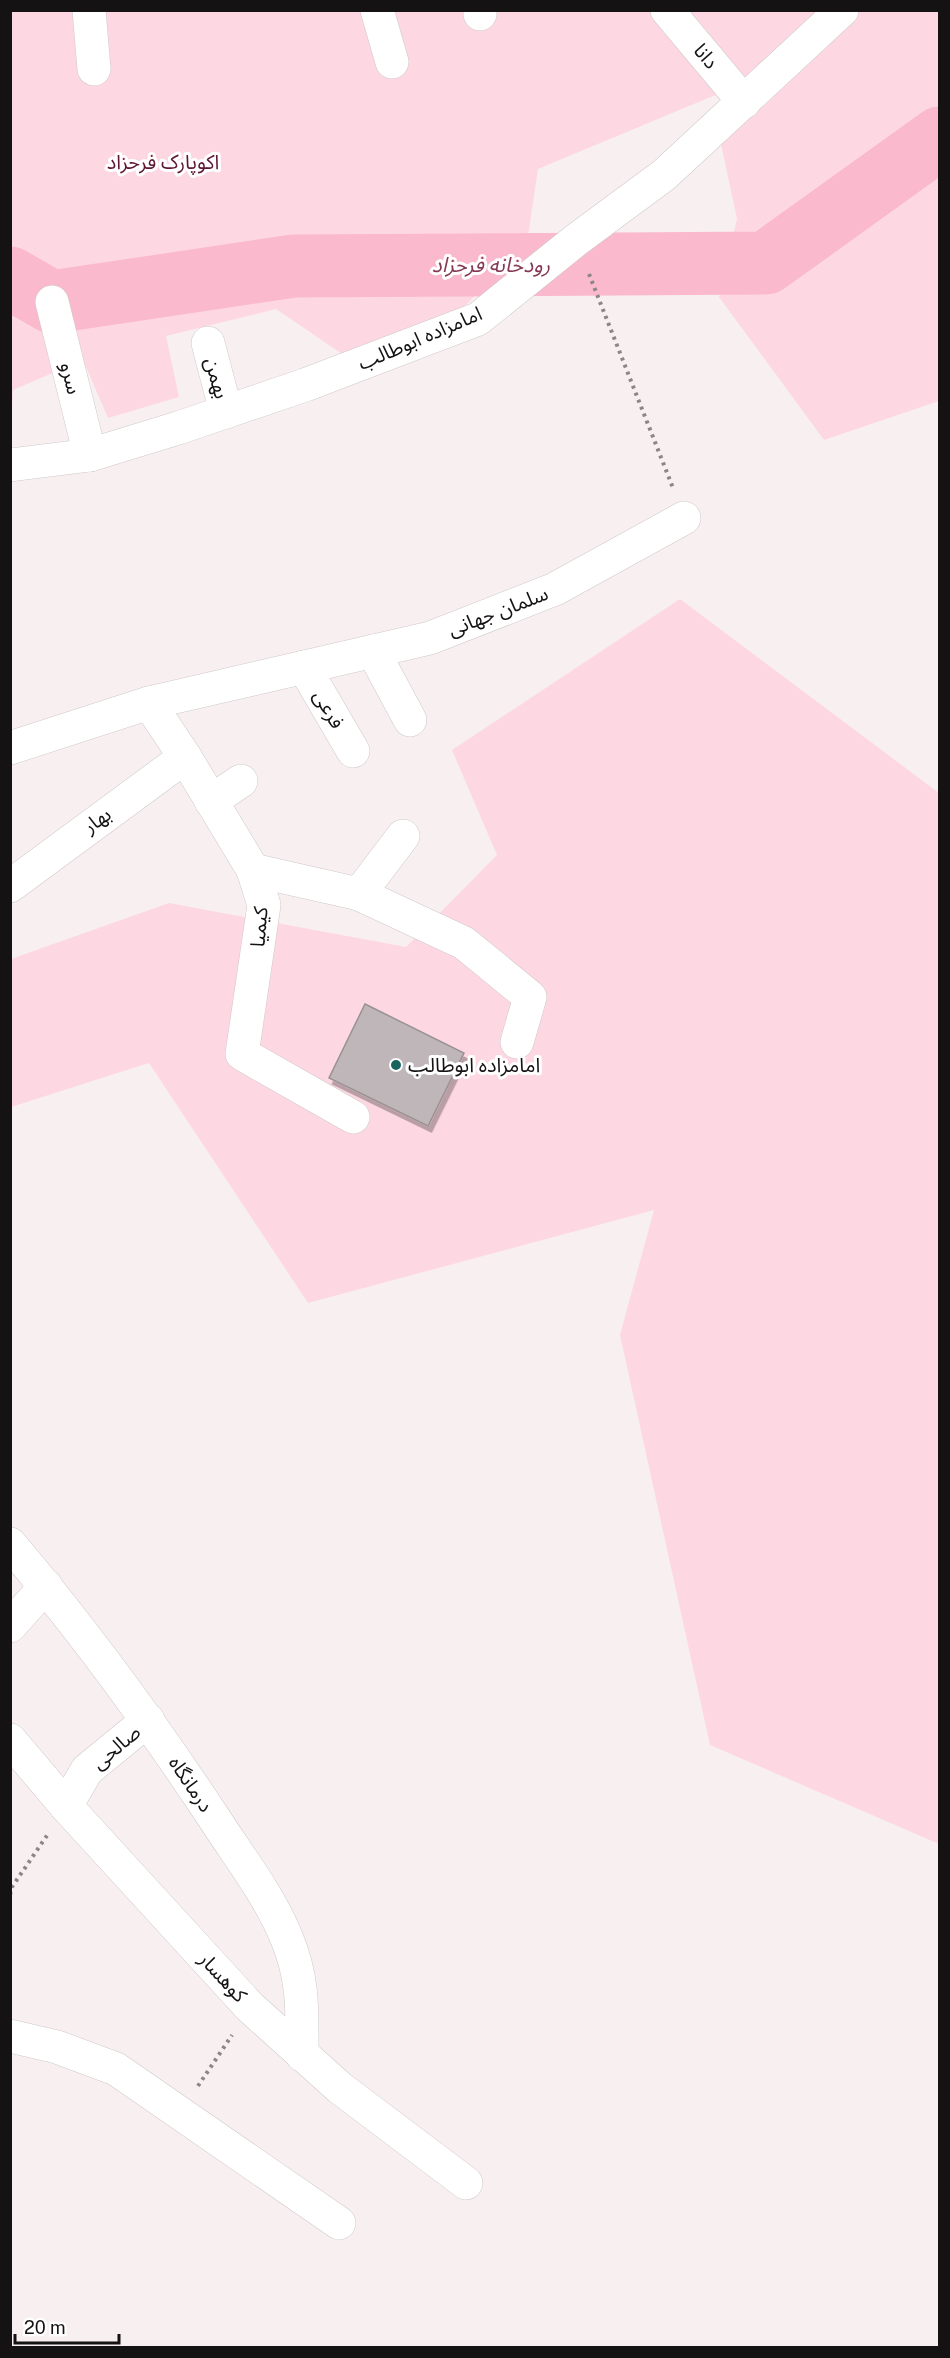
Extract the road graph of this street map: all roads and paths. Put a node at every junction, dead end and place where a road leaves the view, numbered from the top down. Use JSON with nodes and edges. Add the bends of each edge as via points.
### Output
{"nodes":[{"id":1,"x":90,"y":10,"type":"edge"},
{"id":2,"x":377,"y":10,"type":"edge"},
{"id":3,"x":668,"y":10,"type":"edge"},
{"id":4,"x":842,"y":10,"type":"edge"},
{"id":5,"x":392,"y":62,"type":"dead end"},
{"id":6,"x":94,"y":69,"type":"dead end"},
{"id":7,"x":744,"y":102,"type":"junction"},
{"id":8,"x":576,"y":240,"type":"junction"},
{"id":9,"x":52,"y":302,"type":"dead end"},
{"id":10,"x":208,"y":343,"type":"dead end"},
{"id":11,"x":226,"y":412,"type":"junction"},
{"id":12,"x":90,"y":455,"type":"junction"},
{"id":13,"x":10,"y":465,"type":"edge"},
{"id":14,"x":684,"y":518,"type":"joint"},
{"id":15,"x":373,"y":651,"type":"junction"},
{"id":16,"x":304,"y":667,"type":"junction"},
{"id":17,"x":149,"y":703,"type":"junction"},
{"id":18,"x":410,"y":720,"type":"dead end"},
{"id":19,"x":10,"y":748,"type":"edge"},
{"id":20,"x":353,"y":751,"type":"dead end"},
{"id":21,"x":185,"y":757,"type":"junction"},
{"id":22,"x":241,"y":781,"type":"dead end"},
{"id":23,"x":211,"y":801,"type":"junction"},
{"id":24,"x":403,"y":836,"type":"dead end"},
{"id":25,"x":253,"y":870,"type":"junction"},
{"id":26,"x":10,"y":886,"type":"edge"},
{"id":27,"x":359,"y":894,"type":"junction"},
{"id":28,"x":517,"y":1042,"type":"dead end"},
{"id":29,"x":353,"y":1117,"type":"dead end"},
{"id":30,"x":10,"y":1544,"type":"edge"},
{"id":31,"x":46,"y":1586,"type":"junction"},
{"id":32,"x":10,"y":1626,"type":"edge"},
{"id":33,"x":148,"y":1720,"type":"junction"},
{"id":34,"x":10,"y":1740,"type":"edge"},
{"id":35,"x":66,"y":1806,"type":"junction"},
{"id":36,"x":10,"y":1895,"type":"edge"},
{"id":37,"x":250,"y":2007,"type":"junction"},
{"id":38,"x":10,"y":2036,"type":"edge"},
{"id":39,"x":302,"y":2055,"type":"junction"},
{"id":40,"x":179,"y":2115,"type":"junction"},
{"id":41,"x":466,"y":2183,"type":"dead end"},
{"id":42,"x":339,"y":2223,"type":"dead end"}],
"edges":[{"from":1,"to":6,"type":"street"},
{"from":2,"to":5,"type":"street"},
{"from":3,"to":7,"type":"street","name":"دانا"},
{"from":4,"to":7,"type":"street","name":"امامزاده ابوطالب"},
{"from":7,"to":8,"type":"street","name":"امامزاده ابوطالب","via":[[664,176]]},
{"from":8,"to":11,"type":"street","name":"امامزاده ابوطالب","via":[[478,318]]},
{"from":8,"to":14,"type":"path"},
{"from":9,"to":12,"type":"street","name":"سرو"},
{"from":10,"to":11,"type":"street","name":"بهمن"},
{"from":11,"to":12,"type":"street","name":"امامزاده ابوطالب"},
{"from":12,"to":13,"type":"street","name":"امامزاده ابوطالب"},
{"from":14,"to":15,"type":"street","name":"سلمان جهانی","via":[[555,590],[430,638]]},
{"from":15,"to":16,"type":"street","name":"سلمان جهانی"},
{"from":15,"to":18,"type":"street"},
{"from":16,"to":17,"type":"street","name":"سلمان جهانی"},
{"from":16,"to":20,"type":"street","name":"فرعی"},
{"from":17,"to":19,"type":"street","name":"سلمان جهانی"},
{"from":17,"to":21,"type":"street","name":"کیمیا"},
{"from":21,"to":23,"type":"street","name":"کیمیا"},
{"from":21,"to":26,"type":"street","name":"بهار"},
{"from":22,"to":23,"type":"street"},
{"from":23,"to":25,"type":"street","name":"کیمیا"},
{"from":24,"to":27,"type":"street"},
{"from":25,"to":27,"type":"street"},
{"from":25,"to":29,"type":"street","name":"کیمیا","via":[[264,905],[242,1054]]},
{"from":27,"to":28,"type":"street","via":[[464,943],[530,997]]},
{"from":30,"to":31,"type":"street","name":"درمانگاه"},
{"from":31,"to":32,"type":"street"},
{"from":31,"to":33,"type":"street","name":"درمانگاه"},
{"from":33,"to":35,"type":"street","name":"صالحی","via":[[87,1770]]},
{"from":33,"to":39,"type":"street","name":"درمانگاه","via":[[254,1880],[287,1938],[303,1990]]},
{"from":34,"to":35,"type":"street","name":"کوهسار"},
{"from":35,"to":36,"type":"path"},
{"from":35,"to":37,"type":"street","name":"کوهسار"},
{"from":37,"to":39,"type":"street","name":"کوهسار"},
{"from":37,"to":40,"type":"path"},
{"from":38,"to":40,"type":"street","via":[[57,2047],[116,2069]]},
{"from":39,"to":41,"type":"street","name":"کوهسار"},
{"from":40,"to":42,"type":"street"}]}
